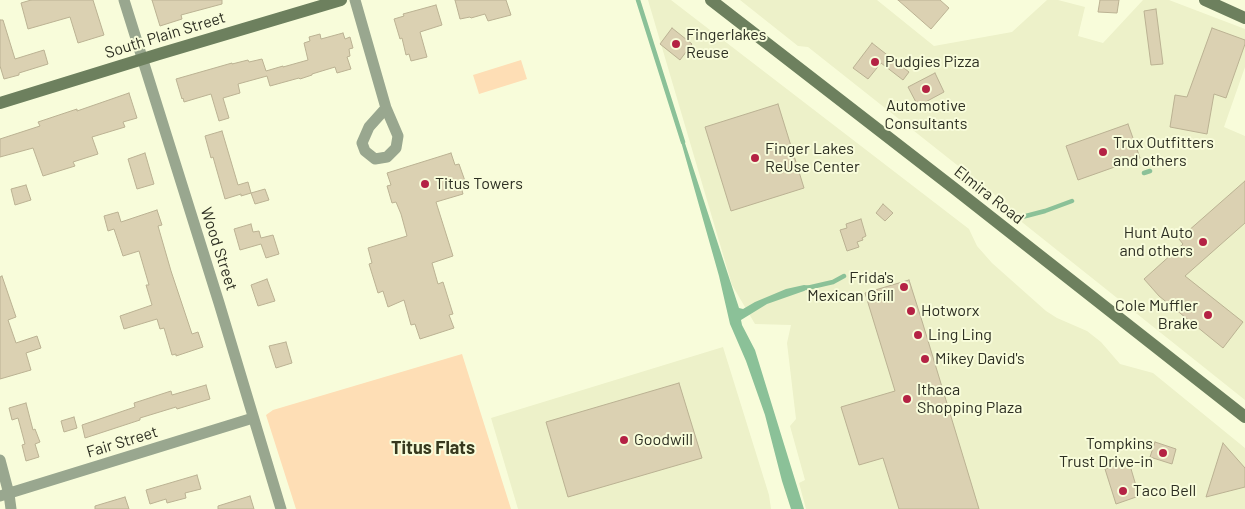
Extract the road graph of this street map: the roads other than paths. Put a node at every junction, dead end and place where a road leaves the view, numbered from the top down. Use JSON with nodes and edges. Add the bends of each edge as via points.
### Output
{"nodes":[{"id":1,"x":124,"y":0,"type":"edge"},
{"id":2,"x":340,"y":0,"type":"edge"},
{"id":3,"x":355,"y":0,"type":"edge"},
{"id":4,"x":710,"y":0,"type":"edge"},
{"id":5,"x":1205,"y":0,"type":"edge"},
{"id":6,"x":1245,"y":18,"type":"edge"},
{"id":7,"x":142,"y":59,"type":"junction"},
{"id":8,"x":0,"y":103,"type":"edge"},
{"id":9,"x":386,"y":108,"type":"dead end"},
{"id":10,"x":1245,"y":417,"type":"edge"},
{"id":11,"x":253,"y":418,"type":"junction"},
{"id":12,"x":0,"y":460,"type":"edge"},
{"id":13,"x":4,"y":495,"type":"edge"},
{"id":14,"x":11,"y":509,"type":"edge"},
{"id":15,"x":281,"y":509,"type":"edge"}],
"edges":[{"from":1,"to":7,"type":"street","name":"Wood Street"},
{"from":2,"to":7,"type":"street","name":"South Plain Street"},
{"from":3,"to":9,"type":"street"},
{"from":4,"to":10,"type":"street","name":"Elmira Road"},
{"from":5,"to":6,"type":"street"},
{"from":7,"to":8,"type":"street","name":"South Plain Street"},
{"from":7,"to":11,"type":"street","name":"Wood Street"},
{"from":11,"to":13,"type":"street","name":"Fair Street"},
{"from":11,"to":15,"type":"street","name":"Wood Street"},
{"from":12,"to":13,"type":"street"},
{"from":13,"to":14,"type":"street"}]}
